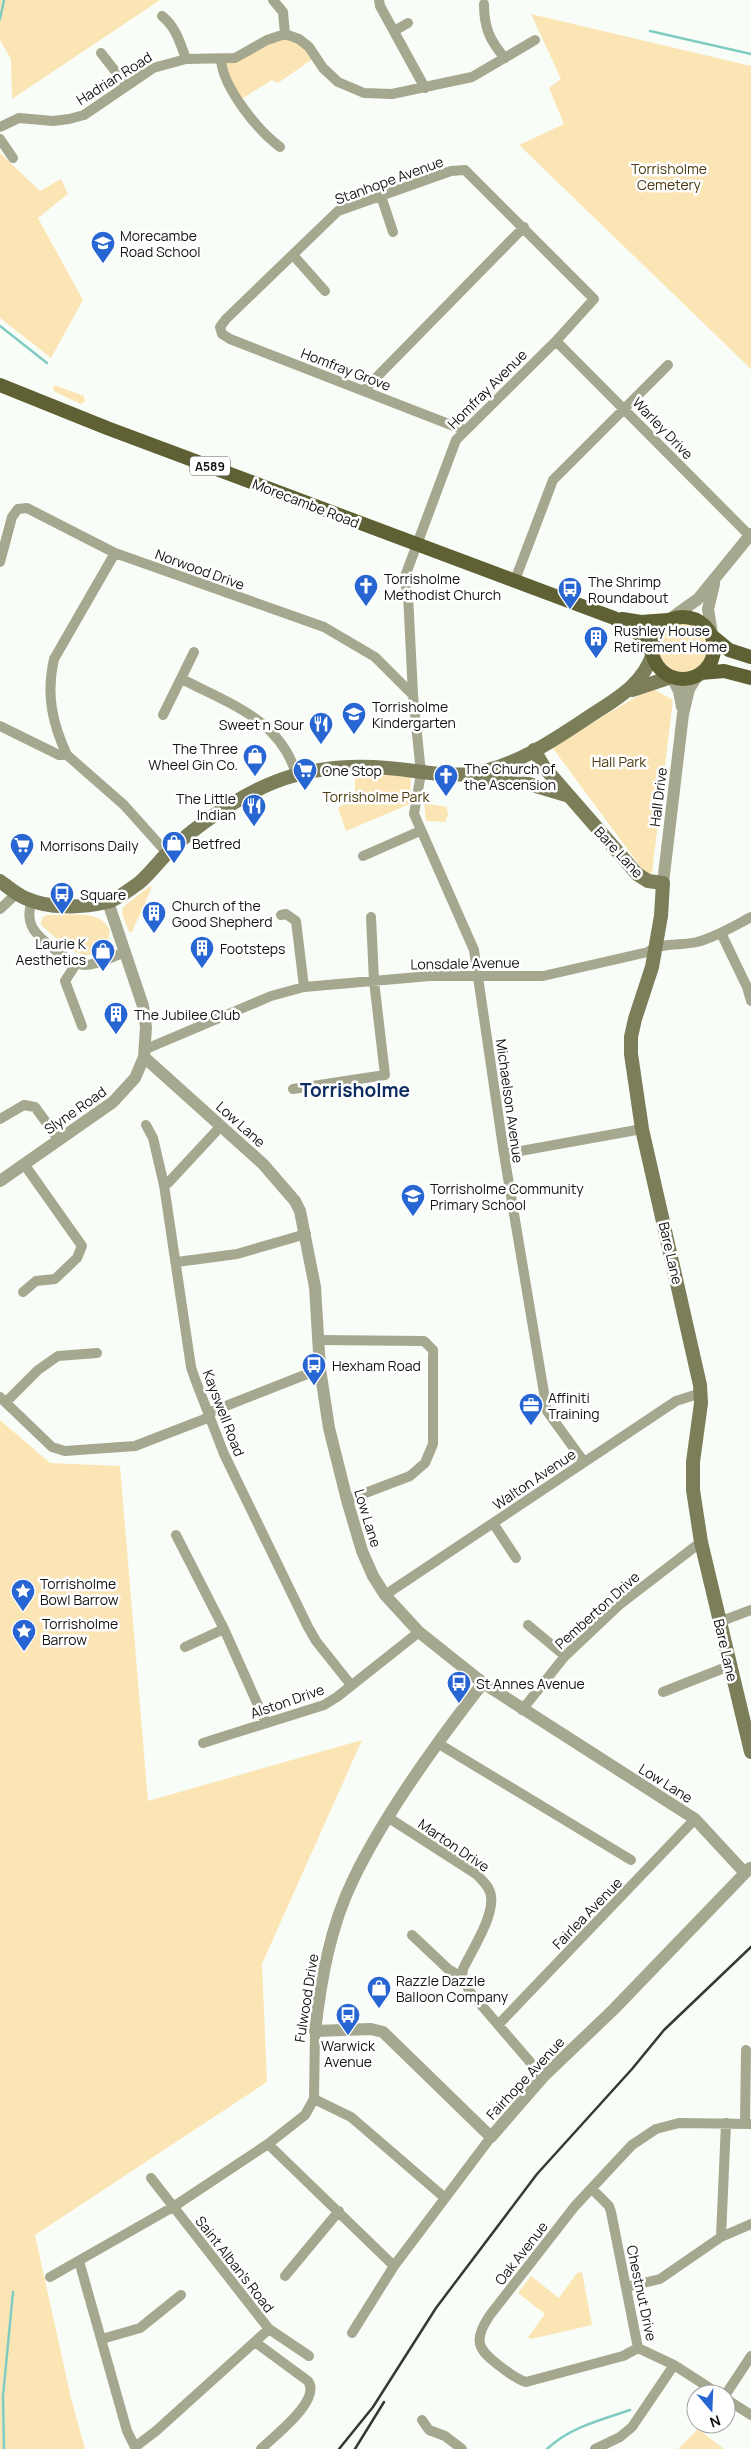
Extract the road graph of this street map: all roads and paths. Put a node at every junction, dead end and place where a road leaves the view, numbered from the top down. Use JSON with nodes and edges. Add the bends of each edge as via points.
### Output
{"nodes":[{"id":1,"x":273,"y":0,"type":"edge"},
{"id":2,"x":379,"y":0,"type":"edge"},
{"id":3,"x":484,"y":4,"type":"dead end"},
{"id":4,"x":162,"y":16,"type":"dead end"},
{"id":5,"x":408,"y":23,"type":"dead end"},
{"id":6,"x":394,"y":31,"type":"junction"},
{"id":7,"x":285,"y":34,"type":"junction"},
{"id":8,"x":535,"y":40,"type":"dead end"},
{"id":9,"x":101,"y":53,"type":"dead end"},
{"id":10,"x":505,"y":58,"type":"junction"},
{"id":11,"x":186,"y":59,"type":"junction"},
{"id":12,"x":221,"y":60,"type":"junction"},
{"id":13,"x":127,"y":86,"type":"junction"},
{"id":14,"x":426,"y":88,"type":"junction"},
{"id":15,"x":0,"y":127,"type":"edge"},
{"id":16,"x":0,"y":139,"type":"edge"},
{"id":17,"x":280,"y":147,"type":"dead end"},
{"id":18,"x":13,"y":158,"type":"dead end"},
{"id":19,"x":381,"y":196,"type":"junction"},
{"id":20,"x":524,"y":227,"type":"junction"},
{"id":21,"x":393,"y":232,"type":"dead end"},
{"id":22,"x":293,"y":255,"type":"junction"},
{"id":23,"x":325,"y":290,"type":"dead end"},
{"id":24,"x":594,"y":299,"type":"joint"},
{"id":25,"x":220,"y":331,"type":"joint"},
{"id":26,"x":556,"y":340,"type":"junction"},
{"id":27,"x":668,"y":365,"type":"dead end"},
{"id":28,"x":1,"y":389,"type":"edge"},
{"id":29,"x":364,"y":390,"type":"junction"},
{"id":30,"x":626,"y":409,"type":"junction"},
{"id":31,"x":464,"y":430,"type":"junction"},
{"id":32,"x":750,"y":535,"type":"edge"},
{"id":33,"x":417,"y":544,"type":"junction"},
{"id":34,"x":115,"y":553,"type":"junction"},
{"id":35,"x":0,"y":562,"type":"edge"},
{"id":36,"x":722,"y":568,"type":"junction"},
{"id":37,"x":515,"y":580,"type":"junction"},
{"id":38,"x":614,"y":618,"type":"junction"},
{"id":39,"x":669,"y":620,"type":"junction"},
{"id":40,"x":712,"y":635,"type":"junction"},
{"id":41,"x":194,"y":652,"type":"dead end"},
{"id":42,"x":652,"y":652,"type":"junction"},
{"id":43,"x":751,"y":656,"type":"edge"},
{"id":44,"x":699,"y":675,"type":"junction"},
{"id":45,"x":671,"y":677,"type":"junction"},
{"id":46,"x":751,"y":678,"type":"edge"},
{"id":47,"x":182,"y":679,"type":"junction"},
{"id":48,"x":413,"y":695,"type":"junction"},
{"id":49,"x":620,"y":696,"type":"junction"},
{"id":50,"x":683,"y":714,"type":"junction"},
{"id":51,"x":163,"y":715,"type":"dead end"},
{"id":52,"x":0,"y":726,"type":"edge"},
{"id":53,"x":534,"y":750,"type":"junction"},
{"id":54,"x":67,"y":755,"type":"junction"},
{"id":55,"x":421,"y":773,"type":"junction"},
{"id":56,"x":471,"y":773,"type":"junction"},
{"id":57,"x":296,"y":774,"type":"junction"},
{"id":58,"x":569,"y":796,"type":"junction"},
{"id":59,"x":420,"y":831,"type":"junction"},
{"id":60,"x":167,"y":853,"type":"junction"},
{"id":61,"x":363,"y":856,"type":"dead end"},
{"id":62,"x":0,"y":881,"type":"edge"},
{"id":63,"x":663,"y":883,"type":"junction"},
{"id":64,"x":16,"y":894,"type":"junction"},
{"id":65,"x":32,"y":901,"type":"junction"},
{"id":66,"x":108,"y":902,"type":"junction"},
{"id":67,"x":0,"y":909,"type":"edge"},
{"id":68,"x":280,"y":915,"type":"dead end"},
{"id":69,"x":371,"y":917,"type":"dead end"},
{"id":70,"x":751,"y":917,"type":"edge"},
{"id":71,"x":721,"y":933,"type":"junction"},
{"id":72,"x":656,"y":945,"type":"junction"},
{"id":73,"x":126,"y":952,"type":"junction"},
{"id":74,"x":76,"y":964,"type":"junction"},
{"id":75,"x":479,"y":977,"type":"junction"},
{"id":76,"x":374,"y":980,"type":"junction"},
{"id":77,"x":304,"y":987,"type":"junction"},
{"id":78,"x":751,"y":1001,"type":"edge"},
{"id":79,"x":82,"y":1026,"type":"dead end"},
{"id":80,"x":145,"y":1053,"type":"junction"},
{"id":81,"x":293,"y":1089,"type":"dead end"},
{"id":82,"x":0,"y":1120,"type":"edge"},
{"id":83,"x":146,"y":1125,"type":"dead end"},
{"id":84,"x":221,"y":1126,"type":"junction"},
{"id":85,"x":642,"y":1129,"type":"junction"},
{"id":86,"x":59,"y":1140,"type":"junction"},
{"id":87,"x":504,"y":1154,"type":"junction"},
{"id":88,"x":24,"y":1164,"type":"junction"},
{"id":89,"x":0,"y":1181,"type":"edge"},
{"id":90,"x":164,"y":1185,"type":"junction"},
{"id":91,"x":306,"y":1234,"type":"junction"},
{"id":92,"x":177,"y":1262,"type":"junction"},
{"id":93,"x":23,"y":1292,"type":"dead end"},
{"id":94,"x":318,"y":1340,"type":"junction"},
{"id":95,"x":97,"y":1352,"type":"dead end"},
{"id":96,"x":320,"y":1369,"type":"junction"},
{"id":97,"x":701,"y":1393,"type":"junction"},
{"id":98,"x":3,"y":1400,"type":"edge"},
{"id":99,"x":209,"y":1415,"type":"junction"},
{"id":100,"x":584,"y":1462,"type":"junction"},
{"id":101,"x":346,"y":1500,"type":"junction"},
{"id":102,"x":493,"y":1523,"type":"junction"},
{"id":103,"x":176,"y":1535,"type":"dead end"},
{"id":104,"x":700,"y":1542,"type":"junction"},
{"id":105,"x":516,"y":1558,"type":"dead end"},
{"id":106,"x":385,"y":1595,"type":"junction"},
{"id":107,"x":751,"y":1610,"type":"edge"},
{"id":108,"x":719,"y":1622,"type":"junction"},
{"id":109,"x":528,"y":1625,"type":"dead end"},
{"id":110,"x":224,"y":1629,"type":"junction"},
{"id":111,"x":420,"y":1632,"type":"junction"},
{"id":112,"x":185,"y":1647,"type":"dead end"},
{"id":113,"x":565,"y":1656,"type":"junction"},
{"id":114,"x":729,"y":1666,"type":"junction"},
{"id":115,"x":483,"y":1683,"type":"junction"},
{"id":116,"x":351,"y":1685,"type":"junction"},
{"id":117,"x":663,"y":1692,"type":"dead end"},
{"id":118,"x":746,"y":1708,"type":"edge"},
{"id":119,"x":522,"y":1710,"type":"junction"},
{"id":120,"x":266,"y":1724,"type":"junction"},
{"id":121,"x":203,"y":1743,"type":"dead end"},
{"id":122,"x":439,"y":1744,"type":"junction"},
{"id":123,"x":751,"y":1752,"type":"edge"},
{"id":124,"x":389,"y":1818,"type":"junction"},
{"id":125,"x":695,"y":1819,"type":"junction"},
{"id":126,"x":631,"y":1860,"type":"dead end"},
{"id":127,"x":748,"y":1870,"type":"edge"},
{"id":128,"x":412,"y":1935,"type":"dead end"},
{"id":129,"x":462,"y":1977,"type":"junction"},
{"id":130,"x":498,"y":2025,"type":"junction"},
{"id":131,"x":315,"y":2031,"type":"junction"},
{"id":132,"x":746,"y":2050,"type":"dead end"},
{"id":133,"x":544,"y":2077,"type":"junction"},
{"id":134,"x":314,"y":2100,"type":"junction"},
{"id":135,"x":726,"y":2123,"type":"junction"},
{"id":136,"x":748,"y":2124,"type":"edge"},
{"id":137,"x":492,"y":2137,"type":"junction"},
{"id":138,"x":268,"y":2144,"type":"junction"},
{"id":139,"x":151,"y":2178,"type":"dead end"},
{"id":140,"x":592,"y":2189,"type":"junction"},
{"id":141,"x":444,"y":2198,"type":"junction"},
{"id":142,"x":173,"y":2207,"type":"junction"},
{"id":143,"x":338,"y":2211,"type":"junction"},
{"id":144,"x":751,"y":2224,"type":"edge"},
{"id":145,"x":721,"y":2237,"type":"junction"},
{"id":146,"x":79,"y":2261,"type":"junction"},
{"id":147,"x":394,"y":2266,"type":"junction"},
{"id":148,"x":285,"y":2276,"type":"dead end"},
{"id":149,"x":50,"y":2277,"type":"dead end"},
{"id":150,"x":626,"y":2287,"type":"junction"},
{"id":151,"x":181,"y":2295,"type":"dead end"},
{"id":152,"x":269,"y":2329,"type":"junction"},
{"id":153,"x":352,"y":2333,"type":"dead end"},
{"id":154,"x":102,"y":2339,"type":"junction"},
{"id":155,"x":255,"y":2342,"type":"junction"},
{"id":156,"x":638,"y":2348,"type":"junction"},
{"id":157,"x":310,"y":2356,"type":"dead end"},
{"id":158,"x":751,"y":2356,"type":"edge"},
{"id":159,"x":674,"y":2365,"type":"junction"},
{"id":160,"x":703,"y":2384,"type":"edge"},
{"id":161,"x":733,"y":2384,"type":"edge"},
{"id":162,"x":736,"y":2405,"type":"edge"},
{"id":163,"x":751,"y":2415,"type":"edge"},
{"id":164,"x":422,"y":2420,"type":"dead end"},
{"id":165,"x":136,"y":2448,"type":"edge"},
{"id":166,"x":456,"y":2448,"type":"edge"},
{"id":167,"x":261,"y":2449,"type":"edge"},
{"id":168,"x":596,"y":2449,"type":"edge"}],
"edges":[{"from":1,"to":7,"type":"street","via":[[283,12]]},
{"from":2,"to":6,"type":"street"},
{"from":3,"to":10,"type":"street","via":[[484,21],[490,41]]},
{"from":4,"to":11,"type":"street","via":[[178,36]]},
{"from":5,"to":6,"type":"street"},
{"from":6,"to":14,"type":"street"},
{"from":7,"to":12,"type":"street","name":"Hadrian Road","via":[[235,58]]},
{"from":7,"to":14,"type":"street","via":[[309,47],[323,68],[350,89],[392,94]]},
{"from":8,"to":10,"type":"street"},
{"from":9,"to":13,"type":"street"},
{"from":10,"to":14,"type":"street","via":[[472,77]]},
{"from":11,"to":12,"type":"street","name":"Hadrian Road"},
{"from":11,"to":13,"type":"street","name":"Hadrian Road","via":[[153,68]]},
{"from":12,"to":17,"type":"street","via":[[223,76],[242,107]]},
{"from":13,"to":15,"type":"street","name":"Hadrian Road","via":[[84,115],[53,121],[19,118]]},
{"from":16,"to":18,"type":"street"},
{"from":19,"to":20,"type":"street","name":"Stanhope Avenue","via":[[451,171],[465,170]]},
{"from":19,"to":21,"type":"street"},
{"from":19,"to":22,"type":"street","name":"Stanhope Avenue","via":[[338,211]]},
{"from":20,"to":24,"type":"street","name":"Stanhope Avenue"},
{"from":20,"to":29,"type":"street"},
{"from":22,"to":23,"type":"street"},
{"from":22,"to":25,"type":"street","name":"Stanhope Avenue","via":[[226,319]]},
{"from":24,"to":26,"type":"street","name":"Homfray Avenue"},
{"from":25,"to":29,"type":"street","name":"Homfray Grove","via":[[230,340]]},
{"from":26,"to":30,"type":"street","name":"Warley Drive"},
{"from":26,"to":31,"type":"street","name":"Homfray Avenue"},
{"from":27,"to":30,"type":"street"},
{"from":28,"to":33,"type":"main road","name":"Morecambe Road","number":"A589"},
{"from":29,"to":31,"type":"street","name":"Homfray Grove"},
{"from":30,"to":32,"type":"street","name":"Warley Drive"},
{"from":30,"to":37,"type":"street","via":[[553,480]]},
{"from":31,"to":33,"type":"street","name":"Homfray Avenue","via":[[451,450]]},
{"from":32,"to":36,"type":"street"},
{"from":33,"to":37,"type":"main road","name":"Morecambe Road","number":"A589"},
{"from":33,"to":48,"type":"street","name":"Homfray Avenue","via":[[404,579],[408,594]]},
{"from":34,"to":35,"type":"street","name":"Norwood Drive","via":[[27,508],[18,509],[12,517]]},
{"from":34,"to":48,"type":"street","name":"Norwood Drive","via":[[324,627],[375,657]]},
{"from":34,"to":54,"type":"street","via":[[54,659],[50,677],[51,715]]},
{"from":36,"to":39,"type":"street","via":[[692,605]]},
{"from":36,"to":40,"type":"street","via":[[708,605]]},
{"from":37,"to":38,"type":"main road","name":"Morecambe Road","number":"A589"},
{"from":38,"to":39,"type":"main road","name":"Morecambe Road","number":"A589","via":[[641,622]]},
{"from":38,"to":42,"type":"main road","name":"Morecambe Road","number":"A589","via":[[636,632]]},
{"from":39,"to":40,"type":"main road","number":"A589","via":[[691,617],[700,621]]},
{"from":39,"to":42,"type":"main road","via":[[656,632]]},
{"from":40,"to":43,"type":"main road","number":"A589","via":[[729,650]]},
{"from":40,"to":44,"type":"main road","via":[[714,654],[708,668]]},
{"from":41,"to":47,"type":"street"},
{"from":42,"to":45,"type":"main road","number":"A589","via":[[659,668]]},
{"from":42,"to":49,"type":"main road","via":[[643,674]]},
{"from":44,"to":45,"type":"main road","via":[[688,679]]},
{"from":44,"to":46,"type":"main road","via":[[724,671]]},
{"from":44,"to":50,"type":"street","name":"Hall Drive","via":[[689,689]]},
{"from":45,"to":49,"type":"main road","via":[[645,684]]},
{"from":45,"to":50,"type":"street","name":"Hall Drive","via":[[679,691]]},
{"from":47,"to":51,"type":"street"},
{"from":47,"to":57,"type":"street","via":[[268,727],[284,745]]},
{"from":48,"to":55,"type":"street","name":"Michaelson Avenue"},
{"from":49,"to":53,"type":"main road"},
{"from":50,"to":63,"type":"street","name":"Hall Drive"},
{"from":52,"to":54,"type":"street","via":[[59,755]]},
{"from":53,"to":56,"type":"main road","via":[[499,766]]},
{"from":53,"to":58,"type":"main road","name":"Bare Lane"},
{"from":54,"to":60,"type":"street","via":[[124,805]]},
{"from":55,"to":56,"type":"main road"},
{"from":55,"to":57,"type":"main road","via":[[375,767],[336,767]]},
{"from":55,"to":59,"type":"street","name":"Michaelson Avenue","via":[[414,814]]},
{"from":56,"to":58,"type":"main road","via":[[491,782],[529,784]]},
{"from":57,"to":60,"type":"main road","via":[[268,784],[244,798]]},
{"from":58,"to":63,"type":"main road","name":"Bare Lane","via":[[642,879]]},
{"from":59,"to":61,"type":"street"},
{"from":59,"to":75,"type":"street","name":"Michaelson Avenue","via":[[474,950]]},
{"from":60,"to":66,"type":"main road","via":[[139,882]]},
{"from":62,"to":64,"type":"main road"},
{"from":63,"to":72,"type":"main road","name":"Bare Lane"},
{"from":64,"to":65,"type":"main road"},
{"from":64,"to":67,"type":"street"},
{"from":65,"to":66,"type":"main road","via":[[63,906]]},
{"from":65,"to":74,"type":"street","via":[[29,916],[32,928]]},
{"from":66,"to":73,"type":"street"},
{"from":68,"to":77,"type":"street","via":[[286,914],[296,921]]},
{"from":69,"to":76,"type":"street"},
{"from":70,"to":71,"type":"street"},
{"from":71,"to":72,"type":"street","via":[[698,942]]},
{"from":71,"to":78,"type":"street"},
{"from":72,"to":75,"type":"street","name":"Lonsdale Avenue","via":[[648,952],[543,976]]},
{"from":72,"to":85,"type":"main road","name":"Bare Lane","via":[[631,1037]]},
{"from":73,"to":74,"type":"street","via":[[92,964]]},
{"from":73,"to":80,"type":"street","via":[[143,1006]]},
{"from":74,"to":79,"type":"street","via":[[65,982]]},
{"from":75,"to":76,"type":"street","name":"Lonsdale Avenue"},
{"from":75,"to":87,"type":"street","name":"Michaelson Avenue"},
{"from":76,"to":77,"type":"street","name":"Lonsdale Avenue"},
{"from":76,"to":81,"type":"street","via":[[385,1075]]},
{"from":77,"to":80,"type":"street","name":"Lonsdale Avenue","via":[[271,996]]},
{"from":80,"to":84,"type":"street","name":"Low Lane"},
{"from":80,"to":86,"type":"street","name":"Slyne Road","via":[[134,1078],[120,1097]]},
{"from":82,"to":86,"type":"street","via":[[24,1106],[35,1106]]},
{"from":83,"to":90,"type":"street","name":"Kayswell Road","via":[[153,1138]]},
{"from":84,"to":90,"type":"street"},
{"from":84,"to":91,"type":"street","name":"Low Lane","via":[[263,1164],[295,1201]]},
{"from":85,"to":87,"type":"street"},
{"from":85,"to":97,"type":"main road","name":"Bare Lane"},
{"from":86,"to":88,"type":"street","name":"Slyne Road"},
{"from":87,"to":100,"type":"street","name":"Michaelson Avenue","via":[[547,1411]]},
{"from":88,"to":89,"type":"street","name":"Slyne Road"},
{"from":88,"to":93,"type":"street","via":[[82,1246],[77,1258],[55,1279],[36,1281]]},
{"from":90,"to":92,"type":"street","name":"Kayswell Road"},
{"from":91,"to":92,"type":"street","via":[[236,1254]]},
{"from":91,"to":94,"type":"street","name":"Low Lane","via":[[315,1287]]},
{"from":92,"to":99,"type":"street","name":"Kayswell Road","via":[[191,1367]]},
{"from":94,"to":96,"type":"street","name":"Low Lane"},
{"from":94,"to":101,"type":"street","via":[[424,1341],[433,1350],[433,1444],[425,1462],[410,1476]]},
{"from":95,"to":98,"type":"street","via":[[58,1356]]},
{"from":96,"to":99,"type":"street"},
{"from":96,"to":101,"type":"street","name":"Low Lane","via":[[326,1414]]},
{"from":97,"to":100,"type":"street","name":"Walton Avenue","via":[[676,1401]]},
{"from":97,"to":104,"type":"main road","name":"Bare Lane","via":[[693,1462]]},
{"from":98,"to":99,"type":"street","via":[[52,1447],[65,1452],[135,1446]]},
{"from":99,"to":116,"type":"street","name":"Kayswell Road","via":[[224,1454],[308,1627]]},
{"from":100,"to":102,"type":"street","name":"Walton Avenue"},
{"from":101,"to":106,"type":"street","name":"Low Lane","via":[[362,1552]]},
{"from":102,"to":105,"type":"street"},
{"from":102,"to":106,"type":"street","name":"Walton Avenue"},
{"from":103,"to":110,"type":"street"},
{"from":104,"to":108,"type":"main road","name":"Bare Lane"},
{"from":104,"to":113,"type":"street","name":"Pemberton Drive","via":[[619,1604]]},
{"from":106,"to":111,"type":"street","name":"Low Lane"},
{"from":107,"to":108,"type":"street"},
{"from":108,"to":114,"type":"main road","name":"Bare Lane"},
{"from":109,"to":113,"type":"street"},
{"from":110,"to":112,"type":"street"},
{"from":110,"to":120,"type":"street"},
{"from":111,"to":115,"type":"street","name":"Low Lane"},
{"from":111,"to":116,"type":"street","name":"Alston Drive"},
{"from":113,"to":119,"type":"street","name":"Pemberton Drive"},
{"from":114,"to":117,"type":"street"},
{"from":114,"to":118,"type":"main road","name":"Bare Lane"},
{"from":115,"to":119,"type":"street","name":"Low Lane"},
{"from":115,"to":122,"type":"street","name":"Fulwood Drive"},
{"from":116,"to":120,"type":"street","name":"Alston Drive","via":[[324,1705]]},
{"from":118,"to":123,"type":"main road","name":"Bare Lane"},
{"from":119,"to":125,"type":"street","name":"Low Lane"},
{"from":120,"to":121,"type":"street","name":"Alston Drive"},
{"from":122,"to":124,"type":"street","name":"Fulwood Drive"},
{"from":122,"to":126,"type":"street"},
{"from":124,"to":129,"type":"street","name":"Marton Drive","via":[[476,1874],[491,1894],[489,1912]]},
{"from":124,"to":131,"type":"street","name":"Fulwood Drive","via":[[352,1881],[326,1960]]},
{"from":125,"to":127,"type":"street","name":"Low Lane"},
{"from":125,"to":130,"type":"street","name":"Fairlea Avenue"},
{"from":127,"to":133,"type":"street","name":"Fairhope Avenue"},
{"from":128,"to":129,"type":"street","via":[[448,1969]]},
{"from":129,"to":130,"type":"street","via":[[470,1992]]},
{"from":130,"to":133,"type":"street"},
{"from":131,"to":134,"type":"street","name":"Fulwood Drive"},
{"from":131,"to":137,"type":"street","via":[[365,2029],[383,2032]]},
{"from":132,"to":136,"type":"street"},
{"from":133,"to":137,"type":"street","name":"Fairhope Avenue"},
{"from":134,"to":138,"type":"street","via":[[305,2115]]},
{"from":134,"to":141,"type":"street","via":[[351,2117]]},
{"from":135,"to":136,"type":"street","name":"Oak Avenue"},
{"from":135,"to":140,"type":"street","name":"Oak Avenue","via":[[679,2123],[656,2129],[632,2145]]},
{"from":135,"to":145,"type":"street"},
{"from":137,"to":141,"type":"street","name":"Fairhope Avenue"},
{"from":138,"to":142,"type":"street"},
{"from":138,"to":143,"type":"street"},
{"from":139,"to":142,"type":"street","name":"Saint Alban's Road"},
{"from":140,"to":150,"type":"street","name":"Chestnut Drive","via":[[611,2212]]},
{"from":140,"to":156,"type":"street","name":"Oak Avenue","via":[[575,2206],[486,2322],[479,2334],[479,2344],[484,2355],[518,2380],[526,2382],[623,2356]]},
{"from":141,"to":147,"type":"street","name":"Fairhope Avenue"},
{"from":142,"to":146,"type":"street"},
{"from":142,"to":152,"type":"street","name":"Saint Alban's Road"},
{"from":143,"to":147,"type":"street"},
{"from":143,"to":148,"type":"street"},
{"from":144,"to":145,"type":"street"},
{"from":145,"to":150,"type":"street","via":[[660,2279]]},
{"from":146,"to":149,"type":"street"},
{"from":146,"to":154,"type":"street"},
{"from":147,"to":153,"type":"street","name":"Fairhope Avenue"},
{"from":150,"to":156,"type":"street","name":"Chestnut Drive"},
{"from":151,"to":154,"type":"street","via":[[140,2328]]},
{"from":152,"to":155,"type":"street"},
{"from":152,"to":157,"type":"street","name":"Saint Alban's Road"},
{"from":154,"to":165,"type":"street","via":[[126,2431]]},
{"from":155,"to":165,"type":"street"},
{"from":155,"to":167,"type":"street","via":[[310,2384],[306,2405]]},
{"from":156,"to":159,"type":"street","name":"Chestnut Drive"},
{"from":158,"to":161,"type":"street"},
{"from":159,"to":160,"type":"street","name":"Chestnut Drive"},
{"from":159,"to":168,"type":"street","via":[[632,2427]]},
{"from":162,"to":163,"type":"street"},
{"from":164,"to":166,"type":"street","via":[[430,2430],[445,2436]]}]}
